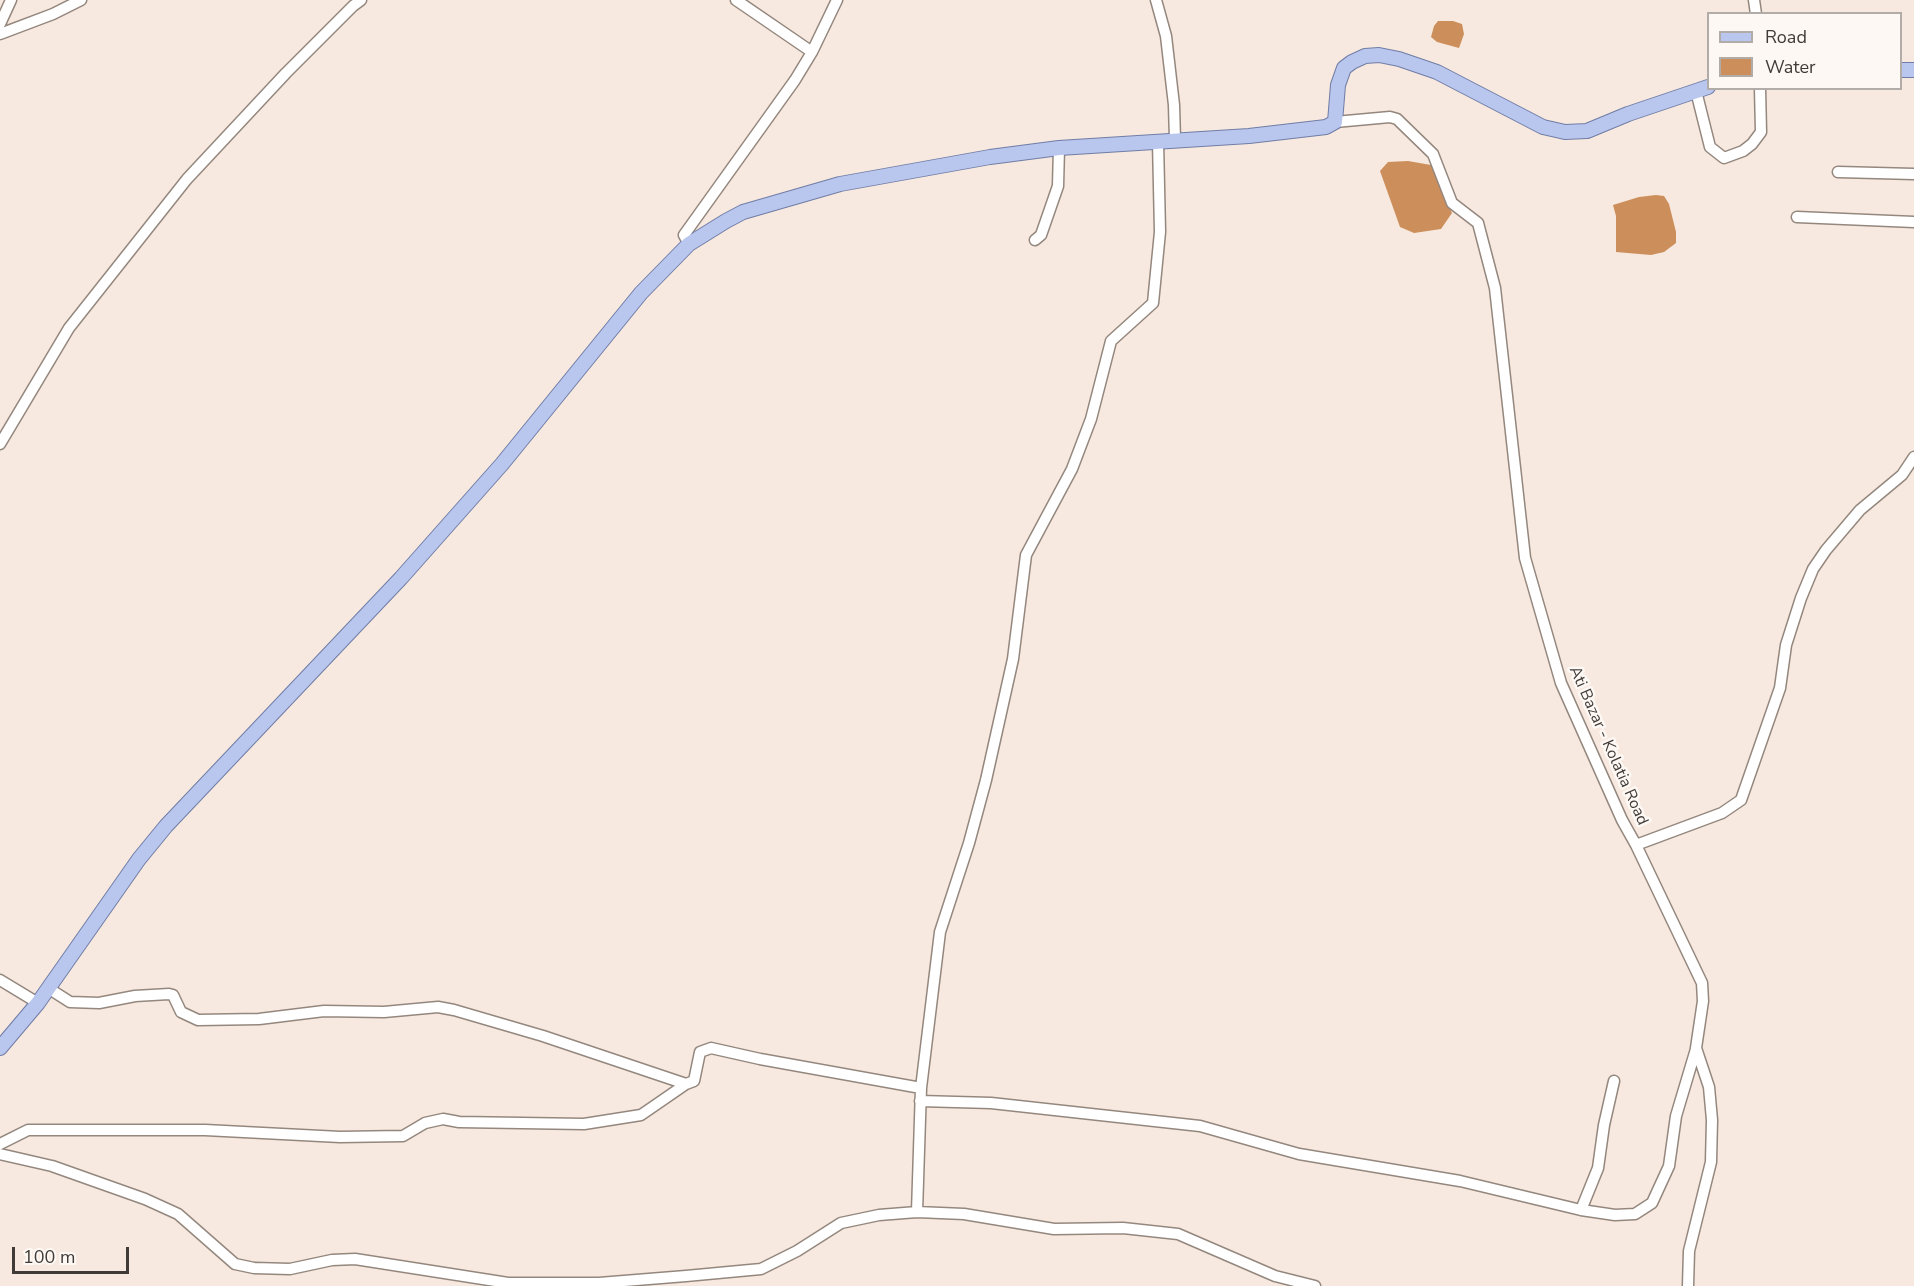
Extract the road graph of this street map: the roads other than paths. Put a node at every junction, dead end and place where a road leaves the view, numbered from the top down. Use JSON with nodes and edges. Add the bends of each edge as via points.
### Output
{"nodes":[{"id":1,"x":11,"y":0,"type":"edge"},
{"id":2,"x":81,"y":0,"type":"edge"},
{"id":3,"x":361,"y":0,"type":"edge"},
{"id":4,"x":736,"y":0,"type":"edge"},
{"id":5,"x":837,"y":0,"type":"edge"},
{"id":6,"x":1156,"y":0,"type":"edge"},
{"id":7,"x":0,"y":24,"type":"edge"},
{"id":8,"x":0,"y":34,"type":"edge"},
{"id":9,"x":812,"y":52,"type":"junction"},
{"id":10,"x":1702,"y":89,"type":"edge"},
{"id":11,"x":1760,"y":90,"type":"edge"},
{"id":12,"x":1335,"y":122,"type":"junction"},
{"id":13,"x":1175,"y":140,"type":"junction"},
{"id":14,"x":1158,"y":141,"type":"junction"},
{"id":15,"x":1059,"y":148,"type":"junction"},
{"id":16,"x":1838,"y":172,"type":"dead end"},
{"id":17,"x":1914,"y":174,"type":"edge"},
{"id":18,"x":1797,"y":217,"type":"dead end"},
{"id":19,"x":1914,"y":222,"type":"edge"},
{"id":20,"x":1035,"y":240,"type":"dead end"},
{"id":21,"x":688,"y":244,"type":"junction"},
{"id":22,"x":0,"y":444,"type":"edge"},
{"id":23,"x":1914,"y":457,"type":"edge"},
{"id":24,"x":1636,"y":845,"type":"junction"},
{"id":25,"x":0,"y":980,"type":"edge"},
{"id":26,"x":48,"y":988,"type":"junction"},
{"id":27,"x":38,"y":1003,"type":"junction"},
{"id":28,"x":0,"y":1048,"type":"edge"},
{"id":29,"x":1696,"y":1048,"type":"junction"},
{"id":30,"x":1614,"y":1081,"type":"dead end"},
{"id":31,"x":686,"y":1084,"type":"junction"},
{"id":32,"x":921,"y":1088,"type":"junction"},
{"id":33,"x":920,"y":1101,"type":"junction"},
{"id":34,"x":0,"y":1144,"type":"edge"},
{"id":35,"x":0,"y":1154,"type":"edge"},
{"id":36,"x":1581,"y":1210,"type":"junction"},
{"id":37,"x":917,"y":1212,"type":"junction"},
{"id":38,"x":599,"y":1285,"type":"edge"},
{"id":39,"x":1316,"y":1286,"type":"edge"},
{"id":40,"x":1688,"y":1286,"type":"edge"}],
"edges":[{"from":1,"to":7,"type":"street"},
{"from":2,"to":8,"type":"street"},
{"from":3,"to":22,"type":"street","via":[[187,178],[69,328]]},
{"from":4,"to":9,"type":"street"},
{"from":5,"to":9,"type":"street"},
{"from":6,"to":13,"type":"street","via":[[1166,36]]},
{"from":9,"to":21,"type":"street","via":[[684,235]]},
{"from":10,"to":11,"type":"street","via":[[1710,147],[1724,158],[1743,151],[1761,132]]},
{"from":10,"to":12,"type":"main road","via":[[1587,131],[1565,132],[1543,128],[1437,72],[1399,59],[1372,56],[1344,68],[1338,85]]},
{"from":12,"to":13,"type":"main road","via":[[1326,127],[1260,135]]},
{"from":12,"to":24,"type":"street","name":"Ati Bazar - Kolatia Road","via":[[1397,119],[1433,154],[1452,203],[1478,223],[1495,288],[1525,558],[1561,683]]},
{"from":13,"to":14,"type":"main road"},
{"from":14,"to":15,"type":"main road"},
{"from":14,"to":32,"type":"street","via":[[1160,232],[1153,303],[1111,341],[1091,418],[1071,469],[1026,555],[1013,659],[986,780],[940,932]]},
{"from":15,"to":20,"type":"street","via":[[1058,186],[1041,236]]},
{"from":15,"to":21,"type":"main road","via":[[840,184],[743,212]]},
{"from":16,"to":17,"type":"street"},
{"from":18,"to":19,"type":"street"},
{"from":21,"to":26,"type":"main road","via":[[622,315],[502,464],[401,578],[166,826]]},
{"from":23,"to":24,"type":"street","via":[[1902,475],[1860,510],[1813,569],[1786,645],[1780,688],[1741,800],[1722,813]]},
{"from":24,"to":29,"type":"street","name":"Ati Bazar - Kolatia Road","via":[[1702,982]]},
{"from":25,"to":27,"type":"street"},
{"from":26,"to":27,"type":"main road"},
{"from":26,"to":31,"type":"street","via":[[70,1002],[90,1003],[169,994],[181,1012],[198,1020],[438,1007],[543,1036]]},
{"from":27,"to":28,"type":"main road"},
{"from":29,"to":36,"type":"street","via":[[1676,1116],[1669,1166],[1652,1203],[1635,1214]]},
{"from":29,"to":40,"type":"street","name":"Ati Bazar - Kolatia Road","via":[[1708,1087],[1711,1162],[1689,1251]]},
{"from":30,"to":36,"type":"street","via":[[1598,1168]]},
{"from":31,"to":32,"type":"street","via":[[694,1081],[700,1052],[711,1048]]},
{"from":31,"to":34,"type":"street","via":[[641,1115],[584,1124],[443,1119],[425,1123],[403,1136],[340,1137],[205,1130],[28,1130]]},
{"from":32,"to":33,"type":"street"},
{"from":33,"to":36,"type":"street","via":[[991,1102],[1200,1126],[1299,1154],[1460,1181]]},
{"from":33,"to":37,"type":"street"},
{"from":35,"to":38,"type":"street","via":[[52,1166],[178,1214],[235,1264],[290,1269],[355,1259],[508,1283]]},
{"from":37,"to":38,"type":"street","via":[[841,1223],[761,1269]]},
{"from":37,"to":39,"type":"street","via":[[964,1214],[1054,1229],[1123,1228],[1178,1234],[1275,1276]]}]}
